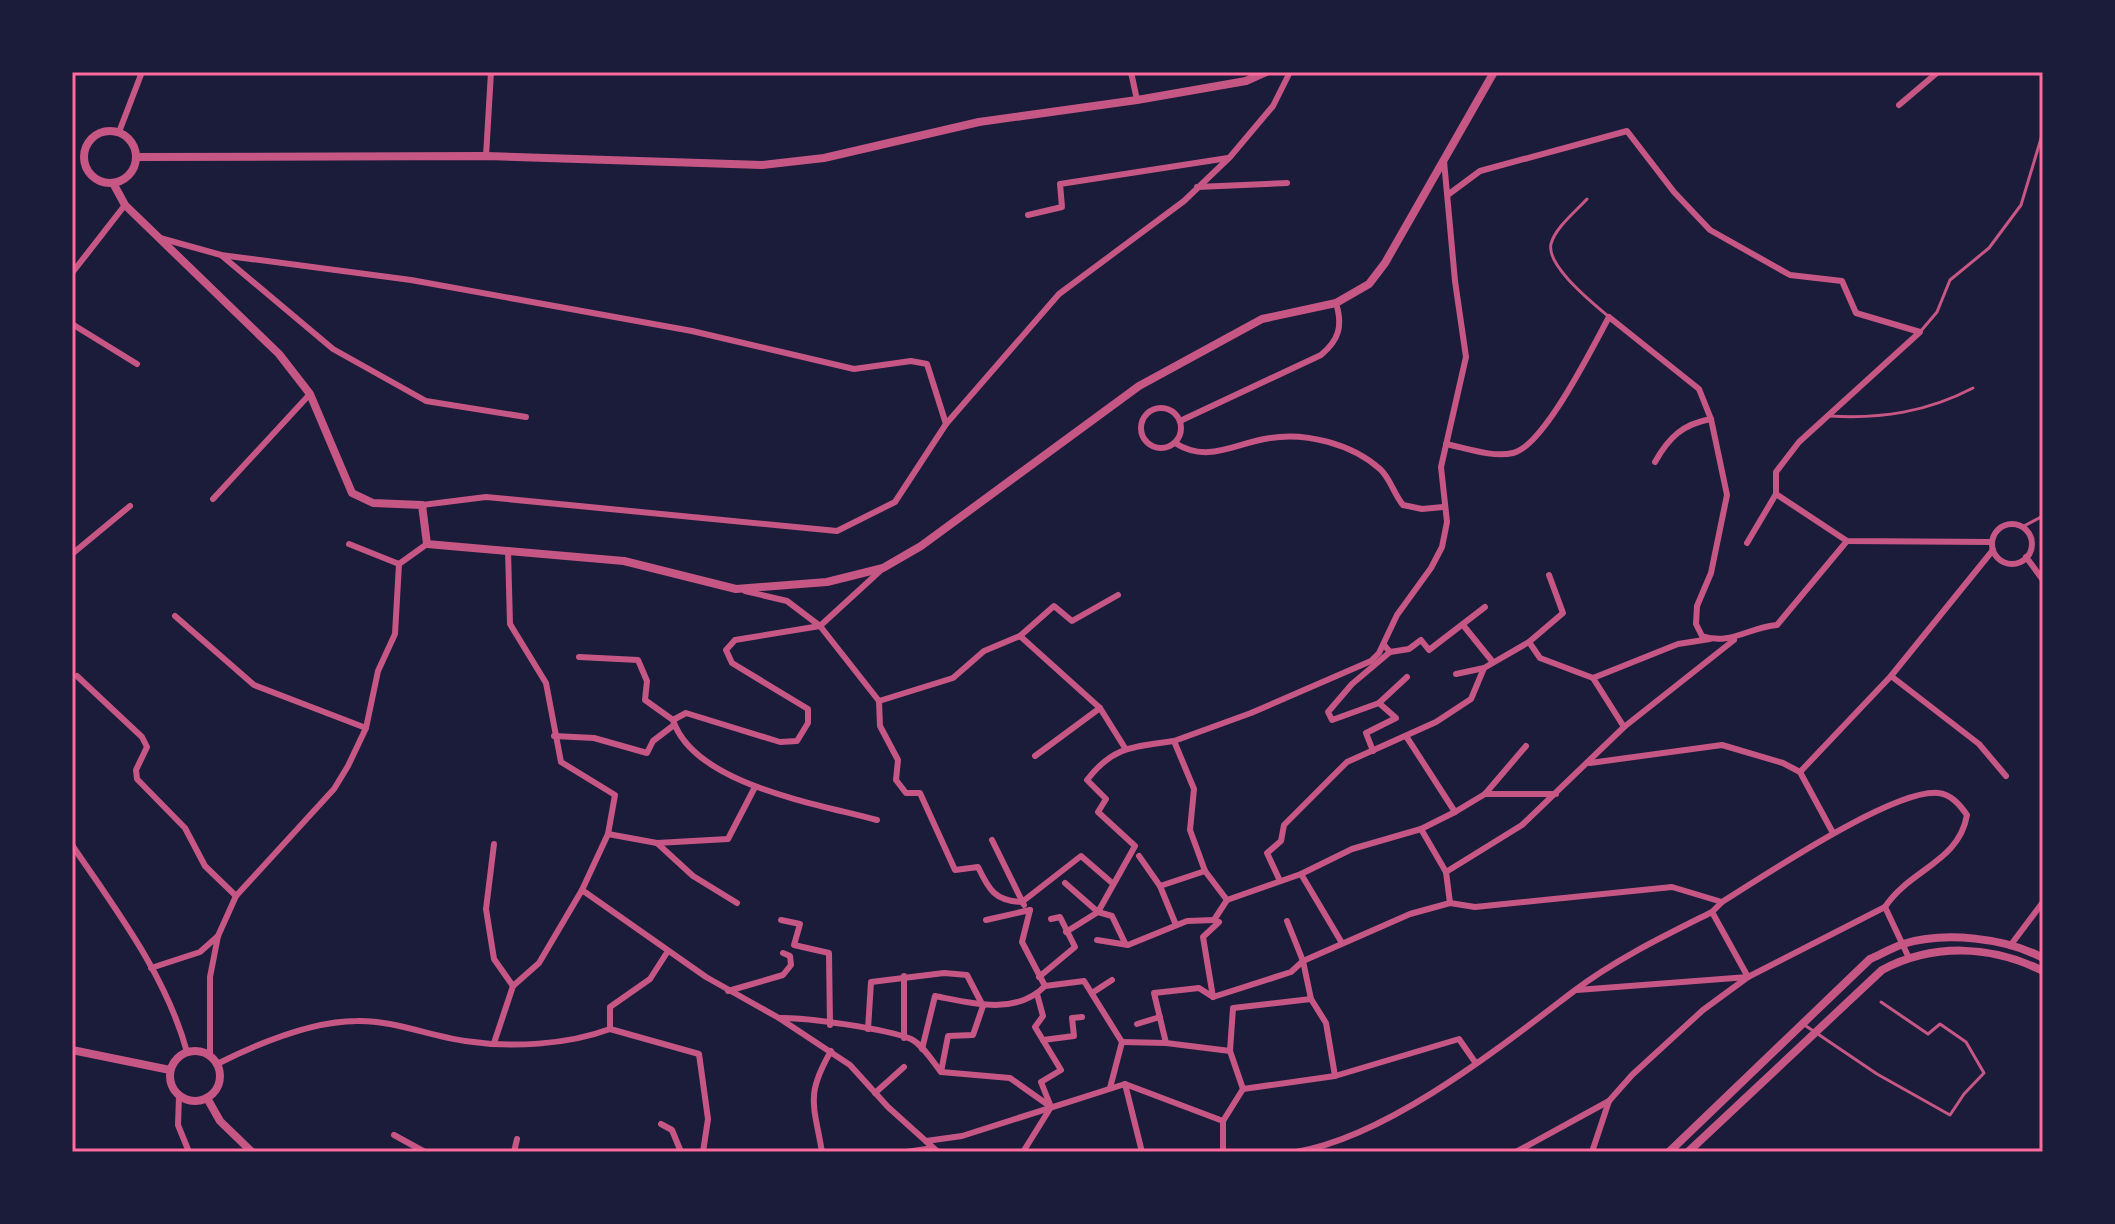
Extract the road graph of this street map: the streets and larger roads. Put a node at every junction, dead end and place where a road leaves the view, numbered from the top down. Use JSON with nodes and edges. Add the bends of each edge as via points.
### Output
{"nodes":[{"id":1,"x":142,"y":72,"type":"edge"},
{"id":2,"x":491,"y":72,"type":"edge"},
{"id":3,"x":1131,"y":72,"type":"edge"},
{"id":4,"x":1266,"y":72,"type":"edge"},
{"id":5,"x":1290,"y":72,"type":"edge"},
{"id":6,"x":1494,"y":72,"type":"edge"},
{"id":7,"x":1938,"y":72,"type":"edge"},
{"id":8,"x":1137,"y":100,"type":"junction"},
{"id":9,"x":1899,"y":105,"type":"dead end"},
{"id":10,"x":119,"y":132,"type":"junction"},
{"id":11,"x":486,"y":156,"type":"junction"},
{"id":12,"x":136,"y":157,"type":"junction"},
{"id":13,"x":1230,"y":157,"type":"junction"},
{"id":14,"x":1444,"y":158,"type":"junction"},
{"id":15,"x":72,"y":162,"type":"edge"},
{"id":16,"x":84,"y":162,"type":"junction"},
{"id":17,"x":113,"y":183,"type":"junction"},
{"id":18,"x":1287,"y":183,"type":"dead end"},
{"id":19,"x":1197,"y":187,"type":"junction"},
{"id":20,"x":1449,"y":194,"type":"junction"},
{"id":21,"x":125,"y":205,"type":"junction"},
{"id":22,"x":1028,"y":215,"type":"dead end"},
{"id":23,"x":160,"y":238,"type":"junction"},
{"id":24,"x":221,"y":255,"type":"junction"},
{"id":25,"x":72,"y":273,"type":"edge"},
{"id":26,"x":1336,"y":303,"type":"junction"},
{"id":27,"x":72,"y":324,"type":"edge"},
{"id":28,"x":137,"y":364,"type":"dead end"},
{"id":29,"x":310,"y":394,"type":"junction"},
{"id":30,"x":526,"y":417,"type":"dead end"},
{"id":31,"x":1711,"y":419,"type":"junction"},
{"id":32,"x":1180,"y":421,"type":"junction"},
{"id":33,"x":946,"y":424,"type":"junction"},
{"id":34,"x":1175,"y":443,"type":"junction"},
{"id":35,"x":1446,"y":444,"type":"junction"},
{"id":36,"x":1655,"y":462,"type":"dead end"},
{"id":37,"x":1776,"y":494,"type":"junction"},
{"id":38,"x":213,"y":499,"type":"dead end"},
{"id":39,"x":422,"y":505,"type":"junction"},
{"id":40,"x":130,"y":506,"type":"dead end"},
{"id":41,"x":1443,"y":507,"type":"junction"},
{"id":42,"x":1847,"y":541,"type":"junction"},
{"id":43,"x":1747,"y":543,"type":"dead end"},
{"id":44,"x":349,"y":544,"type":"dead end"},
{"id":45,"x":427,"y":544,"type":"junction"},
{"id":46,"x":1992,"y":546,"type":"junction"},
{"id":47,"x":508,"y":548,"type":"junction"},
{"id":48,"x":72,"y":554,"type":"edge"},
{"id":49,"x":2026,"y":557,"type":"junction"},
{"id":50,"x":399,"y":564,"type":"junction"},
{"id":51,"x":883,"y":568,"type":"junction"},
{"id":52,"x":1549,"y":575,"type":"dead end"},
{"id":53,"x":2043,"y":580,"type":"edge"},
{"id":54,"x":736,"y":589,"type":"junction"},
{"id":55,"x":1118,"y":595,"type":"dead end"},
{"id":56,"x":1485,"y":607,"type":"dead end"},
{"id":57,"x":175,"y":616,"type":"dead end"},
{"id":58,"x":1463,"y":625,"type":"junction"},
{"id":59,"x":820,"y":626,"type":"junction"},
{"id":60,"x":1020,"y":636,"type":"junction"},
{"id":61,"x":1711,"y":639,"type":"junction"},
{"id":62,"x":1734,"y":640,"type":"junction"},
{"id":63,"x":1529,"y":642,"type":"junction"},
{"id":64,"x":1384,"y":645,"type":"junction"},
{"id":65,"x":1390,"y":652,"type":"junction"},
{"id":66,"x":579,"y":657,"type":"dead end"},
{"id":67,"x":1492,"y":661,"type":"junction"},
{"id":68,"x":1484,"y":668,"type":"junction"},
{"id":69,"x":1456,"y":674,"type":"dead end"},
{"id":70,"x":77,"y":676,"type":"dead end"},
{"id":71,"x":1891,"y":676,"type":"junction"},
{"id":72,"x":1407,"y":677,"type":"dead end"},
{"id":73,"x":1593,"y":678,"type":"junction"},
{"id":74,"x":879,"y":701,"type":"junction"},
{"id":75,"x":1379,"y":703,"type":"junction"},
{"id":76,"x":1100,"y":708,"type":"junction"},
{"id":77,"x":674,"y":722,"type":"junction"},
{"id":78,"x":1624,"y":727,"type":"junction"},
{"id":79,"x":366,"y":728,"type":"junction"},
{"id":80,"x":554,"y":736,"type":"junction"},
{"id":81,"x":1406,"y":736,"type":"junction"},
{"id":82,"x":1174,"y":741,"type":"junction"},
{"id":83,"x":1526,"y":746,"type":"dead end"},
{"id":84,"x":1125,"y":748,"type":"junction"},
{"id":85,"x":1373,"y":751,"type":"junction"},
{"id":86,"x":1035,"y":756,"type":"dead end"},
{"id":87,"x":1590,"y":763,"type":"junction"},
{"id":88,"x":1800,"y":772,"type":"junction"},
{"id":89,"x":2006,"y":776,"type":"dead end"},
{"id":90,"x":755,"y":787,"type":"junction"},
{"id":91,"x":1485,"y":794,"type":"junction"},
{"id":92,"x":1556,"y":794,"type":"junction"},
{"id":93,"x":1455,"y":812,"type":"junction"},
{"id":94,"x":877,"y":820,"type":"dead end"},
{"id":95,"x":1421,"y":829,"type":"junction"},
{"id":96,"x":1833,"y":833,"type":"junction"},
{"id":97,"x":608,"y":834,"type":"junction"},
{"id":98,"x":992,"y":840,"type":"dead end"},
{"id":99,"x":657,"y":843,"type":"junction"},
{"id":100,"x":494,"y":844,"type":"dead end"},
{"id":101,"x":72,"y":845,"type":"edge"},
{"id":102,"x":1139,"y":856,"type":"dead end"},
{"id":103,"x":1205,"y":871,"type":"junction"},
{"id":104,"x":1446,"y":872,"type":"junction"},
{"id":105,"x":1301,"y":874,"type":"junction"},
{"id":106,"x":1280,"y":881,"type":"junction"},
{"id":107,"x":1111,"y":882,"type":"junction"},
{"id":108,"x":1065,"y":883,"type":"dead end"},
{"id":109,"x":1160,"y":886,"type":"junction"},
{"id":110,"x":582,"y":890,"type":"junction"},
{"id":111,"x":236,"y":896,"type":"junction"},
{"id":112,"x":1227,"y":900,"type":"junction"},
{"id":113,"x":1022,"y":902,"type":"junction"},
{"id":114,"x":1722,"y":902,"type":"junction"},
{"id":115,"x":2043,"y":902,"type":"edge"},
{"id":116,"x":737,"y":903,"type":"dead end"},
{"id":117,"x":1450,"y":903,"type":"junction"},
{"id":118,"x":1885,"y":907,"type":"junction"},
{"id":119,"x":1030,"y":910,"type":"junction"},
{"id":120,"x":1098,"y":912,"type":"junction"},
{"id":121,"x":1712,"y":912,"type":"junction"},
{"id":122,"x":1051,"y":919,"type":"dead end"},
{"id":123,"x":781,"y":920,"type":"dead end"},
{"id":124,"x":986,"y":920,"type":"dead end"},
{"id":125,"x":1214,"y":920,"type":"junction"},
{"id":126,"x":1287,"y":921,"type":"dead end"},
{"id":127,"x":1176,"y":925,"type":"junction"},
{"id":128,"x":1066,"y":932,"type":"junction"},
{"id":129,"x":218,"y":936,"type":"junction"},
{"id":130,"x":1097,"y":940,"type":"dead end"},
{"id":131,"x":1125,"y":943,"type":"junction"},
{"id":132,"x":1342,"y":943,"type":"junction"},
{"id":133,"x":1904,"y":944,"type":"junction"},
{"id":134,"x":2010,"y":946,"type":"junction"},
{"id":135,"x":668,"y":951,"type":"junction"},
{"id":136,"x":783,"y":953,"type":"dead end"},
{"id":137,"x":1908,"y":956,"type":"junction"},
{"id":138,"x":2043,"y":958,"type":"edge"},
{"id":139,"x":1303,"y":961,"type":"junction"},
{"id":140,"x":151,"y":968,"type":"junction"},
{"id":141,"x":1053,"y":968,"type":"junction"},
{"id":142,"x":2043,"y":971,"type":"edge"},
{"id":143,"x":904,"y":976,"type":"junction"},
{"id":144,"x":1039,"y":977,"type":"junction"},
{"id":145,"x":1748,"y":977,"type":"junction"},
{"id":146,"x":1112,"y":980,"type":"dead end"},
{"id":147,"x":1066,"y":982,"type":"junction"},
{"id":148,"x":513,"y":986,"type":"junction"},
{"id":149,"x":1045,"y":986,"type":"junction"},
{"id":150,"x":1575,"y":990,"type":"junction"},
{"id":151,"x":728,"y":991,"type":"junction"},
{"id":152,"x":1092,"y":993,"type":"junction"},
{"id":153,"x":1037,"y":994,"type":"junction"},
{"id":154,"x":1213,"y":997,"type":"junction"},
{"id":155,"x":1311,"y":999,"type":"junction"},
{"id":156,"x":983,"y":1006,"type":"junction"},
{"id":157,"x":1082,"y":1017,"type":"dead end"},
{"id":158,"x":1160,"y":1017,"type":"junction"},
{"id":159,"x":779,"y":1018,"type":"junction"},
{"id":160,"x":1137,"y":1024,"type":"dead end"},
{"id":161,"x":830,"y":1025,"type":"junction"},
{"id":162,"x":610,"y":1029,"type":"junction"},
{"id":163,"x":868,"y":1029,"type":"junction"},
{"id":164,"x":904,"y":1038,"type":"junction"},
{"id":165,"x":1043,"y":1040,"type":"junction"},
{"id":166,"x":1122,"y":1042,"type":"junction"},
{"id":167,"x":494,"y":1043,"type":"junction"},
{"id":168,"x":1166,"y":1043,"type":"junction"},
{"id":169,"x":922,"y":1049,"type":"junction"},
{"id":170,"x":72,"y":1050,"type":"edge"},
{"id":171,"x":831,"y":1051,"type":"junction"},
{"id":172,"x":1230,"y":1051,"type":"junction"},
{"id":173,"x":187,"y":1052,"type":"junction"},
{"id":174,"x":210,"y":1056,"type":"junction"},
{"id":175,"x":1475,"y":1062,"type":"junction"},
{"id":176,"x":217,"y":1064,"type":"junction"},
{"id":177,"x":904,"y":1067,"type":"dead end"},
{"id":178,"x":170,"y":1070,"type":"junction"},
{"id":179,"x":941,"y":1072,"type":"junction"},
{"id":180,"x":1335,"y":1076,"type":"junction"},
{"id":181,"x":1125,"y":1084,"type":"junction"},
{"id":182,"x":1110,"y":1088,"type":"junction"},
{"id":183,"x":1243,"y":1089,"type":"junction"},
{"id":184,"x":875,"y":1093,"type":"junction"},
{"id":185,"x":179,"y":1096,"type":"junction"},
{"id":186,"x":207,"y":1098,"type":"junction"},
{"id":187,"x":1609,"y":1101,"type":"junction"},
{"id":188,"x":1051,"y":1107,"type":"junction"},
{"id":189,"x":1223,"y":1121,"type":"junction"},
{"id":190,"x":661,"y":1124,"type":"dead end"},
{"id":191,"x":394,"y":1135,"type":"dead end"},
{"id":192,"x":517,"y":1139,"type":"dead end"},
{"id":193,"x":926,"y":1141,"type":"junction"},
{"id":194,"x":937,"y":1151,"type":"edge"},
{"id":195,"x":189,"y":1152,"type":"edge"},
{"id":196,"x":252,"y":1152,"type":"edge"},
{"id":197,"x":425,"y":1152,"type":"edge"},
{"id":198,"x":514,"y":1152,"type":"edge"},
{"id":199,"x":681,"y":1152,"type":"edge"},
{"id":200,"x":703,"y":1152,"type":"edge"},
{"id":201,"x":822,"y":1152,"type":"edge"},
{"id":202,"x":906,"y":1152,"type":"edge"},
{"id":203,"x":1024,"y":1152,"type":"edge"},
{"id":204,"x":1142,"y":1152,"type":"edge"},
{"id":205,"x":1223,"y":1152,"type":"edge"},
{"id":206,"x":1296,"y":1152,"type":"edge"},
{"id":207,"x":1516,"y":1152,"type":"edge"},
{"id":208,"x":1592,"y":1152,"type":"edge"},
{"id":209,"x":1669,"y":1152,"type":"edge"},
{"id":210,"x":1688,"y":1152,"type":"edge"}],
"edges":[{"from":1,"to":10,"type":"street"},
{"from":2,"to":11,"type":"street"},
{"from":3,"to":8,"type":"street"},
{"from":4,"to":8,"type":"street","via":[[1246,81]]},
{"from":5,"to":13,"type":"street","via":[[1273,106]]},
{"from":6,"to":14,"type":"street"},
{"from":7,"to":9,"type":"street"},
{"from":8,"to":11,"type":"street","via":[[979,122],[824,158],[762,165]]},
{"from":10,"to":12,"type":"street","via":[[132,142]]},
{"from":10,"to":16,"type":"street","via":[[92,137]]},
{"from":11,"to":12,"type":"street"},
{"from":12,"to":17,"type":"street","via":[[130,174]]},
{"from":13,"to":19,"type":"street"},
{"from":13,"to":22,"type":"street","via":[[1060,184],[1062,207]]},
{"from":14,"to":20,"type":"street"},
{"from":14,"to":26,"type":"street","via":[[1385,263],[1369,284]]},
{"from":15,"to":16,"type":"street"},
{"from":16,"to":17,"type":"street","via":[[94,178]]},
{"from":17,"to":21,"type":"street"},
{"from":18,"to":19,"type":"street"},
{"from":19,"to":33,"type":"street","via":[[1059,294]]},
{"from":20,"to":35,"type":"street","via":[[1466,357]]},
{"from":20,"to":37,"type":"street","via":[[1480,171],[1627,131],[1710,230],[1790,275],[1842,281],[1856,313],[1920,332],[1826,416],[1776,472]]},
{"from":21,"to":23,"type":"street"},
{"from":21,"to":25,"type":"street"},
{"from":23,"to":24,"type":"street"},
{"from":23,"to":29,"type":"street","via":[[279,354]]},
{"from":24,"to":30,"type":"street","via":[[333,349],[426,401]]},
{"from":24,"to":33,"type":"street","via":[[426,283],[692,331],[854,369],[911,361],[927,364]]},
{"from":26,"to":32,"type":"street","via":[[1340,331],[1321,355]]},
{"from":26,"to":51,"type":"street","via":[[1262,319],[1139,386],[921,546]]},
{"from":27,"to":28,"type":"street"},
{"from":29,"to":38,"type":"street"},
{"from":29,"to":39,"type":"street","via":[[352,493],[373,503]]},
{"from":31,"to":35,"type":"street","via":[[1699,389],[1609,317],[1564,398],[1525,449],[1501,455]]},
{"from":31,"to":36,"type":"street","via":[[1693,422],[1672,435]]},
{"from":31,"to":61,"type":"street","via":[[1727,495],[1711,573],[1697,606],[1696,624],[1702,636]]},
{"from":32,"to":34,"type":"street"},
{"from":32,"to":34,"type":"street","via":[[1172,411],[1159,409],[1147,415],[1141,427],[1150,445]]},
{"from":33,"to":39,"type":"street","via":[[895,502],[837,531],[486,497]]},
{"from":34,"to":41,"type":"street","via":[[1210,454],[1271,437],[1347,447],[1382,470],[1403,505]]},
{"from":35,"to":41,"type":"street"},
{"from":37,"to":42,"type":"street"},
{"from":37,"to":43,"type":"street"},
{"from":39,"to":45,"type":"street"},
{"from":40,"to":48,"type":"street"},
{"from":41,"to":64,"type":"street","via":[[1447,522],[1442,547],[1397,615]]},
{"from":42,"to":46,"type":"street"},
{"from":42,"to":62,"type":"street","via":[[1777,625],[1755,627]]},
{"from":44,"to":50,"type":"street"},
{"from":45,"to":47,"type":"street"},
{"from":45,"to":50,"type":"street"},
{"from":46,"to":49,"type":"street","via":[[2003,562]]},
{"from":46,"to":49,"type":"street","via":[[1996,531],[2006,525],[2022,527],[2031,541]]},
{"from":46,"to":71,"type":"street"},
{"from":47,"to":54,"type":"street","via":[[624,561]]},
{"from":47,"to":80,"type":"street","via":[[510,624],[546,683]]},
{"from":49,"to":53,"type":"street"},
{"from":50,"to":79,"type":"street","via":[[395,634],[378,671]]},
{"from":51,"to":54,"type":"street","via":[[790,587]]},
{"from":51,"to":59,"type":"street"},
{"from":52,"to":63,"type":"street","via":[[1563,613]]},
{"from":54,"to":59,"type":"street","via":[[787,601]]},
{"from":55,"to":60,"type":"street","via":[[1072,621],[1054,606]]},
{"from":56,"to":58,"type":"street"},
{"from":57,"to":79,"type":"street","via":[[254,685]]},
{"from":58,"to":65,"type":"street","via":[[1429,650],[1421,640],[1409,649]]},
{"from":58,"to":67,"type":"street"},
{"from":59,"to":74,"type":"street"},
{"from":59,"to":77,"type":"street","via":[[735,640],[726,650],[732,663],[808,709],[808,723],[797,741],[780,742],[686,713]]},
{"from":60,"to":74,"type":"street","via":[[984,651],[953,678]]},
{"from":60,"to":76,"type":"street"},
{"from":61,"to":62,"type":"street"},
{"from":61,"to":73,"type":"street","via":[[1678,644]]},
{"from":62,"to":78,"type":"street"},
{"from":63,"to":67,"type":"street"},
{"from":63,"to":73,"type":"street","via":[[1540,658]]},
{"from":64,"to":65,"type":"street"},
{"from":64,"to":82,"type":"street","via":[[1371,661]]},
{"from":65,"to":75,"type":"street","via":[[1328,712],[1332,720]]},
{"from":66,"to":77,"type":"street","via":[[638,660],[647,681],[645,700]]},
{"from":67,"to":68,"type":"street"},
{"from":68,"to":69,"type":"street"},
{"from":68,"to":81,"type":"street","via":[[1471,699]]},
{"from":70,"to":111,"type":"street","via":[[142,737],[147,747],[137,779],[185,828],[205,866]]},
{"from":71,"to":88,"type":"street"},
{"from":71,"to":89,"type":"street","via":[[1979,744]]},
{"from":72,"to":75,"type":"street"},
{"from":73,"to":78,"type":"street"},
{"from":74,"to":113,"type":"street","via":[[880,726],[898,760],[896,780],[906,793],[920,793],[955,870],[978,867],[990,892],[1004,902]]},
{"from":75,"to":85,"type":"street","via":[[1396,718],[1366,733]]},
{"from":76,"to":84,"type":"street"},
{"from":76,"to":86,"type":"street"},
{"from":77,"to":80,"type":"street","via":[[647,753],[594,738]]},
{"from":77,"to":90,"type":"street","via":[[701,756]]},
{"from":78,"to":87,"type":"street"},
{"from":79,"to":111,"type":"street","via":[[334,789]]},
{"from":80,"to":97,"type":"street","via":[[561,762],[615,795]]},
{"from":81,"to":85,"type":"street"},
{"from":81,"to":93,"type":"street"},
{"from":82,"to":84,"type":"street"},
{"from":82,"to":103,"type":"street","via":[[1194,789],[1190,830]]},
{"from":83,"to":91,"type":"street"},
{"from":84,"to":107,"type":"street","via":[[1103,759],[1087,780],[1106,799],[1098,812],[1135,846]]},
{"from":85,"to":106,"type":"street","via":[[1347,762],[1284,825],[1281,841],[1267,853]]},
{"from":87,"to":88,"type":"street","via":[[1722,745]]},
{"from":87,"to":92,"type":"street"},
{"from":88,"to":96,"type":"street"},
{"from":90,"to":94,"type":"street"},
{"from":90,"to":99,"type":"street","via":[[728,839]]},
{"from":91,"to":92,"type":"street"},
{"from":91,"to":93,"type":"street"},
{"from":92,"to":104,"type":"street","via":[[1522,825]]},
{"from":93,"to":95,"type":"street"},
{"from":95,"to":104,"type":"street"},
{"from":95,"to":105,"type":"street","via":[[1352,849]]},
{"from":96,"to":114,"type":"street"},
{"from":96,"to":118,"type":"street","via":[[1913,798],[1938,793],[1958,802],[1967,815],[1964,834],[1896,891]]},
{"from":97,"to":99,"type":"street"},
{"from":97,"to":110,"type":"street"},
{"from":98,"to":113,"type":"street"},
{"from":99,"to":116,"type":"street","via":[[693,876]]},
{"from":100,"to":148,"type":"street","via":[[486,909],[494,959]]},
{"from":101,"to":140,"type":"street"},
{"from":102,"to":109,"type":"street"},
{"from":103,"to":109,"type":"street"},
{"from":103,"to":112,"type":"street"},
{"from":104,"to":117,"type":"street"},
{"from":105,"to":106,"type":"street"},
{"from":105,"to":132,"type":"street"},
{"from":106,"to":112,"type":"street"},
{"from":107,"to":113,"type":"street","via":[[1081,856]]},
{"from":107,"to":120,"type":"street"},
{"from":108,"to":120,"type":"street"},
{"from":109,"to":127,"type":"street"},
{"from":110,"to":135,"type":"street"},
{"from":110,"to":148,"type":"street","via":[[539,963]]},
{"from":111,"to":129,"type":"street"},
{"from":112,"to":125,"type":"street"},
{"from":113,"to":119,"type":"street"},
{"from":114,"to":117,"type":"street","via":[[1672,887],[1475,907]]},
{"from":114,"to":121,"type":"street"},
{"from":115,"to":134,"type":"street"},
{"from":117,"to":132,"type":"street"},
{"from":118,"to":133,"type":"street"},
{"from":118,"to":145,"type":"street"},
{"from":119,"to":124,"type":"street"},
{"from":119,"to":144,"type":"street","via":[[1022,942]]},
{"from":120,"to":128,"type":"street"},
{"from":120,"to":131,"type":"street","via":[[1112,916]]},
{"from":121,"to":145,"type":"street"},
{"from":121,"to":150,"type":"street"},
{"from":122,"to":128,"type":"street","via":[[1060,917]]},
{"from":123,"to":161,"type":"street","via":[[800,924],[794,945],[829,953]]},
{"from":125,"to":127,"type":"street"},
{"from":125,"to":154,"type":"street","via":[[1219,922],[1203,937]]},
{"from":126,"to":139,"type":"street"},
{"from":127,"to":131,"type":"street"},
{"from":128,"to":141,"type":"street","via":[[1075,947]]},
{"from":129,"to":140,"type":"street","via":[[200,952]]},
{"from":129,"to":174,"type":"street","via":[[210,977]]},
{"from":130,"to":131,"type":"street"},
{"from":132,"to":139,"type":"street"},
{"from":133,"to":134,"type":"street","via":[[1952,939]]},
{"from":133,"to":137,"type":"street"},
{"from":133,"to":209,"type":"street","via":[[1870,959]]},
{"from":134,"to":138,"type":"street"},
{"from":135,"to":151,"type":"street"},
{"from":135,"to":162,"type":"street","via":[[650,979],[610,1007]]},
{"from":136,"to":151,"type":"street","via":[[790,956],[791,965],[783,975]]},
{"from":137,"to":142,"type":"street","via":[[1987,952]]},
{"from":137,"to":210,"type":"street","via":[[1882,970]]},
{"from":139,"to":154,"type":"street","via":[[1291,972]]},
{"from":139,"to":155,"type":"street"},
{"from":140,"to":173,"type":"street","via":[[176,1012]]},
{"from":141,"to":144,"type":"street"},
{"from":141,"to":147,"type":"street"},
{"from":143,"to":156,"type":"street","via":[[967,975]]},
{"from":143,"to":163,"type":"street","via":[[871,982]]},
{"from":143,"to":164,"type":"street"},
{"from":144,"to":149,"type":"street"},
{"from":145,"to":150,"type":"street"},
{"from":145,"to":187,"type":"street","via":[[1703,1010]]},
{"from":146,"to":152,"type":"street"},
{"from":147,"to":149,"type":"street"},
{"from":147,"to":152,"type":"street","via":[[1084,981]]},
{"from":148,"to":167,"type":"street"},
{"from":149,"to":153,"type":"street"},
{"from":150,"to":175,"type":"street"},
{"from":151,"to":159,"type":"street"},
{"from":152,"to":166,"type":"street"},
{"from":153,"to":156,"type":"street","via":[[1020,1003]]},
{"from":153,"to":165,"type":"street","via":[[1043,1016],[1035,1027]]},
{"from":154,"to":158,"type":"street","via":[[1199,988],[1154,993]]},
{"from":155,"to":172,"type":"street","via":[[1233,1008]]},
{"from":155,"to":180,"type":"street","via":[[1326,1023]]},
{"from":156,"to":169,"type":"street","via":[[935,996]]},
{"from":156,"to":179,"type":"street","via":[[973,1035],[948,1036]]},
{"from":157,"to":165,"type":"street","via":[[1072,1018],[1074,1036]]},
{"from":158,"to":160,"type":"street"},
{"from":158,"to":168,"type":"street"},
{"from":159,"to":161,"type":"street","via":[[807,1016]]},
{"from":159,"to":171,"type":"street"},
{"from":161,"to":163,"type":"street"},
{"from":162,"to":167,"type":"street","via":[[580,1040]]},
{"from":162,"to":200,"type":"street","via":[[699,1054],[708,1119]]},
{"from":163,"to":164,"type":"street"},
{"from":164,"to":169,"type":"street"},
{"from":165,"to":188,"type":"street","via":[[1061,1070],[1041,1082]]},
{"from":166,"to":168,"type":"street"},
{"from":166,"to":182,"type":"street"},
{"from":167,"to":176,"type":"street","via":[[357,1021],[260,1042]]},
{"from":168,"to":172,"type":"street"},
{"from":169,"to":179,"type":"street"},
{"from":170,"to":178,"type":"street"},
{"from":171,"to":184,"type":"street"},
{"from":171,"to":201,"type":"street","via":[[814,1080],[812,1096]]},
{"from":172,"to":183,"type":"street"},
{"from":173,"to":174,"type":"street"},
{"from":173,"to":178,"type":"street"},
{"from":174,"to":176,"type":"street"},
{"from":175,"to":180,"type":"street","via":[[1459,1039]]},
{"from":175,"to":206,"type":"street","via":[[1409,1107],[1326,1147]]},
{"from":176,"to":186,"type":"street","via":[[220,1079]]},
{"from":177,"to":184,"type":"street"},
{"from":178,"to":185,"type":"street","via":[[170,1084]]},
{"from":179,"to":188,"type":"street","via":[[1010,1078]]},
{"from":180,"to":183,"type":"street"},
{"from":181,"to":182,"type":"street"},
{"from":181,"to":189,"type":"street"},
{"from":181,"to":204,"type":"street"},
{"from":182,"to":188,"type":"street"},
{"from":183,"to":189,"type":"street"},
{"from":184,"to":193,"type":"street"},
{"from":185,"to":186,"type":"street"},
{"from":185,"to":195,"type":"street","via":[[178,1125]]},
{"from":186,"to":196,"type":"street","via":[[220,1121]]},
{"from":187,"to":207,"type":"street"},
{"from":187,"to":208,"type":"street"},
{"from":188,"to":193,"type":"street","via":[[962,1136]]},
{"from":188,"to":203,"type":"street"},
{"from":189,"to":205,"type":"street"},
{"from":190,"to":199,"type":"street","via":[[672,1130]]},
{"from":191,"to":197,"type":"street"},
{"from":192,"to":198,"type":"street"},
{"from":193,"to":194,"type":"street"},
{"from":194,"to":202,"type":"street"}]}
